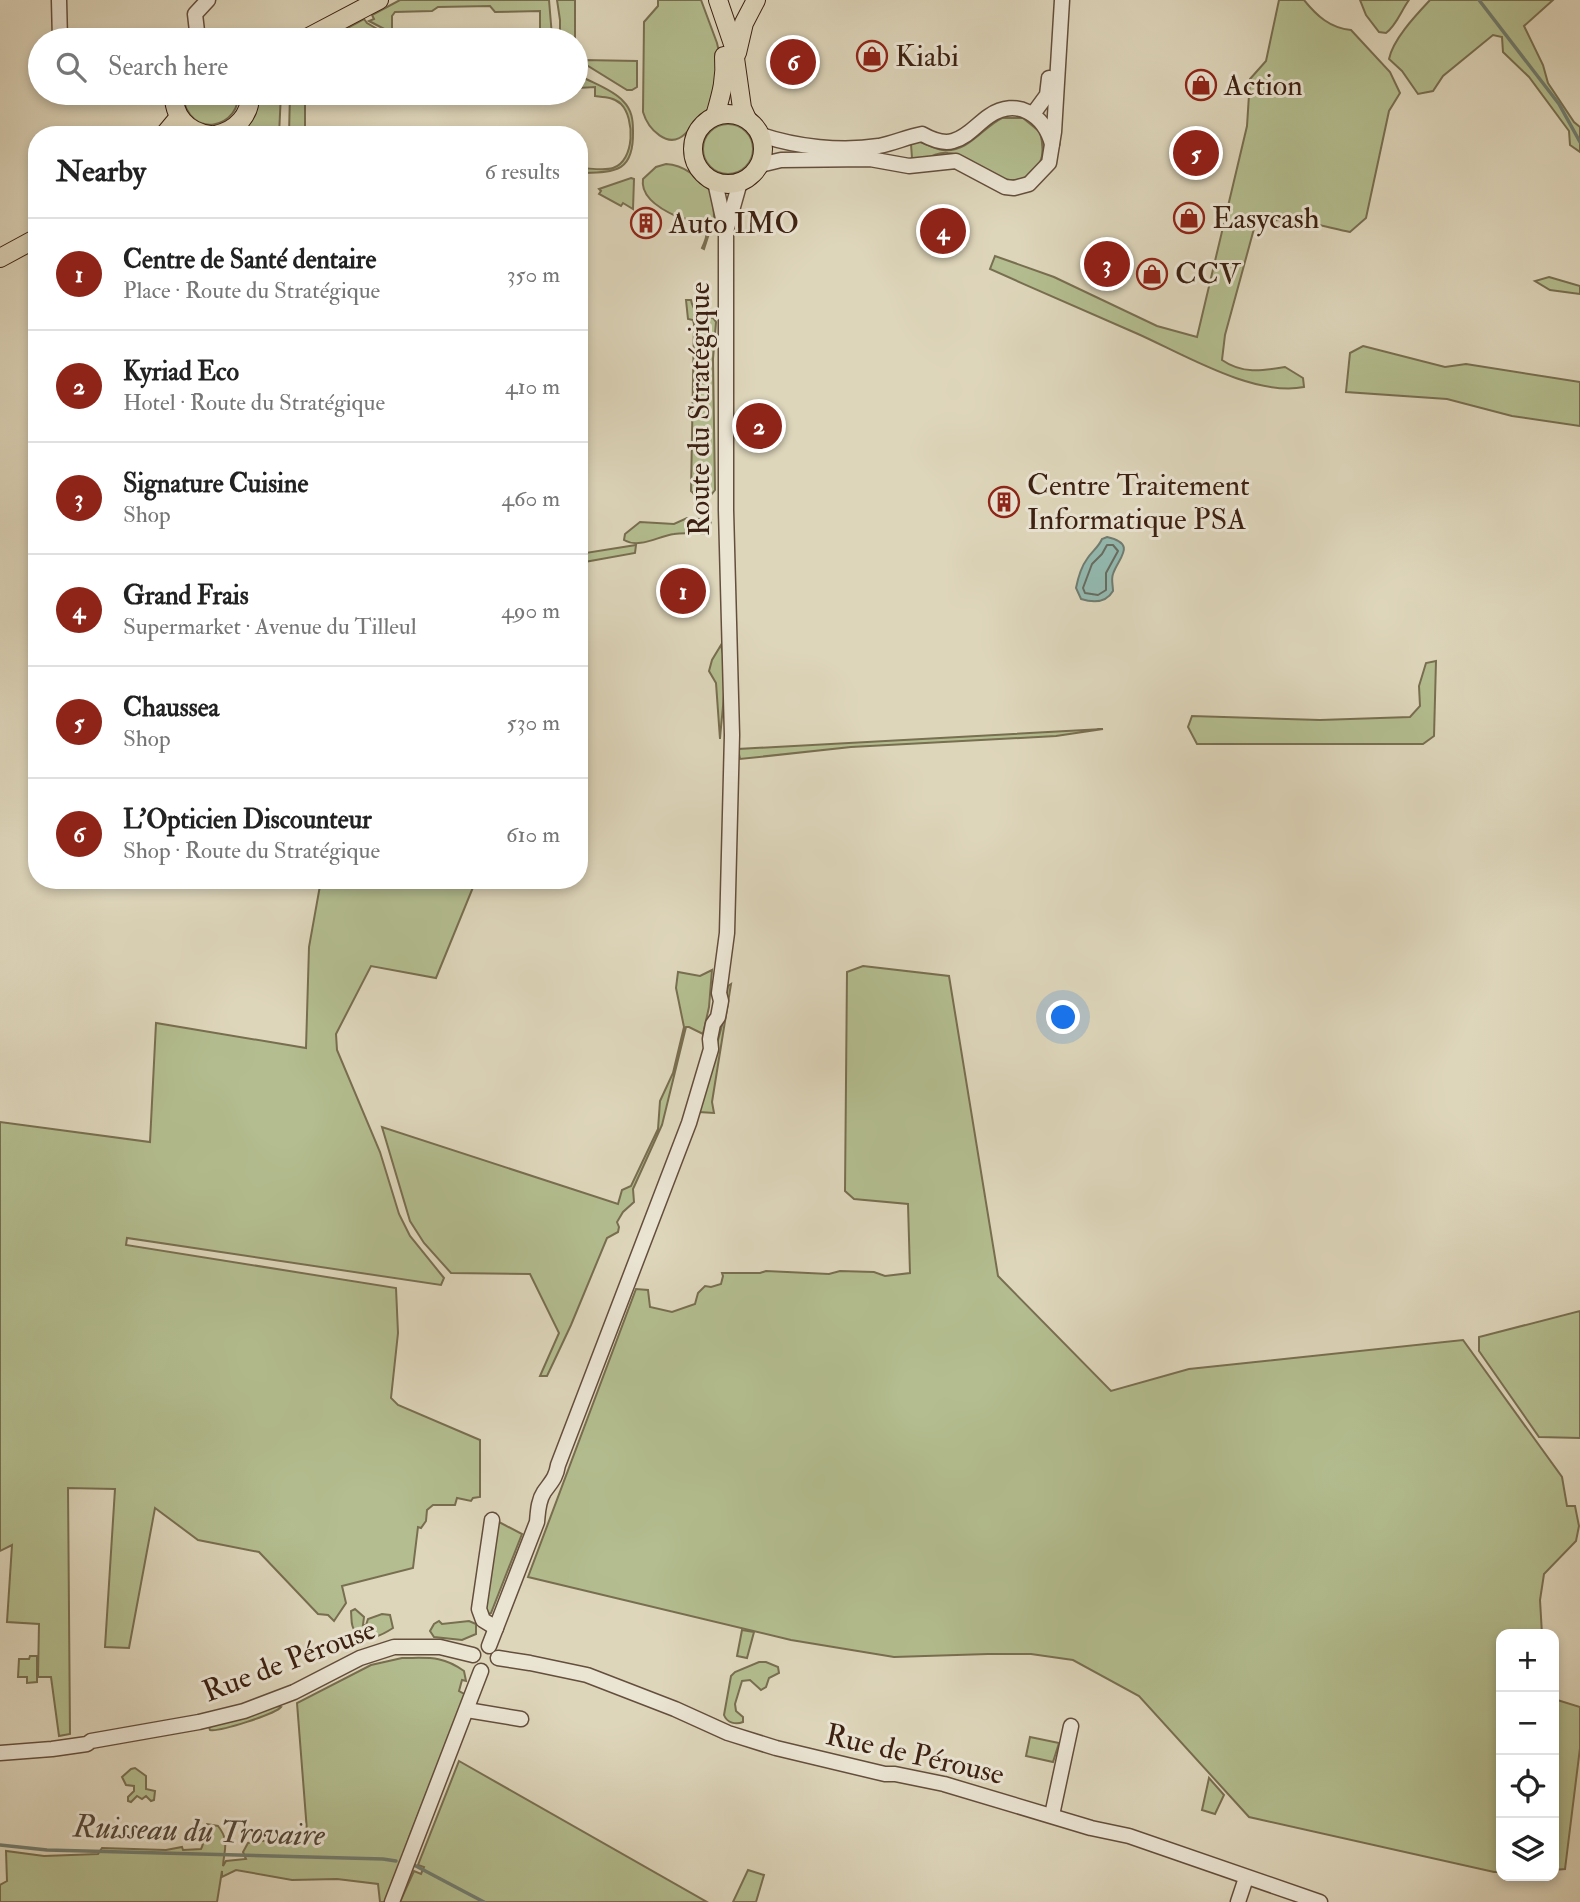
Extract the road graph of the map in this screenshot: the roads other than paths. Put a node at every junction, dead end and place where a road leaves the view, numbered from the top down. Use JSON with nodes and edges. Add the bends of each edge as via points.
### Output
{"nodes":[{"id":1,"x":59,"y":0,"type":"edge"},
{"id":2,"x":208,"y":0,"type":"edge"},
{"id":3,"x":379,"y":0,"type":"edge"},
{"id":4,"x":706,"y":0,"type":"edge"},
{"id":5,"x":718,"y":0,"type":"edge"},
{"id":6,"x":756,"y":0,"type":"edge"},
{"id":7,"x":1054,"y":0,"type":"edge"},
{"id":8,"x":1062,"y":0,"type":"edge"},
{"id":9,"x":60,"y":28,"type":"edge"},
{"id":10,"x":197,"y":28,"type":"edge"},
{"id":11,"x":327,"y":28,"type":"edge"},
{"id":12,"x":736,"y":60,"type":"junction"},
{"id":13,"x":175,"y":105,"type":"edge"},
{"id":14,"x":249,"y":105,"type":"edge"},
{"id":15,"x":1033,"y":114,"type":"junction"},
{"id":16,"x":715,"y":116,"type":"junction"},
{"id":17,"x":179,"y":117,"type":"junction"},
{"id":18,"x":747,"y":119,"type":"junction"},
{"id":19,"x":172,"y":126,"type":"edge"},
{"id":20,"x":187,"y":126,"type":"edge"},
{"id":21,"x":236,"y":126,"type":"edge"},
{"id":22,"x":761,"y":135,"type":"junction"},
{"id":23,"x":1053,"y":145,"type":"junction"},
{"id":24,"x":760,"y":164,"type":"junction"},
{"id":25,"x":715,"y":181,"type":"junction"},
{"id":26,"x":740,"y":182,"type":"junction"},
{"id":27,"x":726,"y":232,"type":"junction"},
{"id":28,"x":28,"y":244,"type":"edge"},
{"id":29,"x":0,"y":258,"type":"edge"},
{"id":30,"x":492,"y":1520,"type":"dead end"},
{"id":31,"x":496,"y":1628,"type":"junction"},
{"id":32,"x":489,"y":1646,"type":"junction"},
{"id":33,"x":473,"y":1655,"type":"junction"},
{"id":34,"x":498,"y":1658,"type":"junction"},
{"id":35,"x":481,"y":1671,"type":"junction"},
{"id":36,"x":467,"y":1710,"type":"junction"},
{"id":37,"x":521,"y":1719,"type":"dead end"},
{"id":38,"x":1072,"y":1726,"type":"dead end"},
{"id":39,"x":0,"y":1753,"type":"edge"},
{"id":40,"x":1052,"y":1815,"type":"junction"},
{"id":41,"x":1246,"y":1878,"type":"junction"},
{"id":42,"x":392,"y":1902,"type":"edge"},
{"id":43,"x":1238,"y":1902,"type":"edge"},
{"id":44,"x":1320,"y":1902,"type":"edge"}],
"edges":[{"from":1,"to":9,"type":"street"},
{"from":2,"to":10,"type":"street","via":[[195,14]]},
{"from":3,"to":11,"type":"main road"},
{"from":4,"to":16,"type":"main road","via":[[718,26],[726,76]]},
{"from":5,"to":12,"type":"main road"},
{"from":6,"to":12,"type":"main road","via":[[744,23]]},
{"from":7,"to":15,"type":"street","via":[[1047,95]]},
{"from":8,"to":23,"type":"street"},
{"from":12,"to":18,"type":"main road"},
{"from":13,"to":17,"type":"main road"},
{"from":14,"to":21,"type":"main road"},
{"from":15,"to":22,"type":"street","via":[[1015,108],[992,114],[964,137],[950,142],[922,134],[880,146],[840,147],[799,145]]},
{"from":15,"to":23,"type":"street"},
{"from":16,"to":18,"type":"main road"},
{"from":16,"to":25,"type":"main road","via":[[696,133],[693,151],[699,170]]},
{"from":17,"to":19,"type":"main road"},
{"from":17,"to":20,"type":"main road"},
{"from":18,"to":22,"type":"main road"},
{"from":22,"to":24,"type":"main road"},
{"from":23,"to":24,"type":"street","via":[[1049,163],[1038,177],[1014,188],[956,162],[909,166],[870,159]]},
{"from":24,"to":26,"type":"main road"},
{"from":25,"to":26,"type":"main road"},
{"from":25,"to":27,"type":"street","name":"Route du Stratégique"},
{"from":26,"to":27,"type":"street","name":"Route du Stratégique"},
{"from":27,"to":31,"type":"street","name":"Route du Stratégique","via":[[732,734],[729,886],[718,1017],[689,1123],[557,1473],[544,1492]]},
{"from":28,"to":29,"type":"main road"},
{"from":30,"to":31,"type":"street","via":[[479,1609],[483,1620]]},
{"from":31,"to":32,"type":"street","name":"Route du Stratégique"},
{"from":32,"to":33,"type":"street","via":[[481,1646]]},
{"from":32,"to":34,"type":"street"},
{"from":33,"to":35,"type":"street"},
{"from":33,"to":39,"type":"street","name":"Rue de Pérouse","via":[[432,1646],[394,1647],[244,1711],[77,1746]]},
{"from":34,"to":35,"type":"street","via":[[493,1669]]},
{"from":34,"to":40,"type":"street","name":"Rue de Pérouse","via":[[587,1675],[776,1748],[944,1784]]},
{"from":35,"to":36,"type":"street"},
{"from":36,"to":37,"type":"street"},
{"from":36,"to":42,"type":"street"},
{"from":38,"to":40,"type":"street"},
{"from":40,"to":41,"type":"street","name":"Rue de Pérouse","via":[[1144,1841]]},
{"from":41,"to":43,"type":"street"},
{"from":41,"to":44,"type":"street","name":"Rue de Pérouse"}]}
